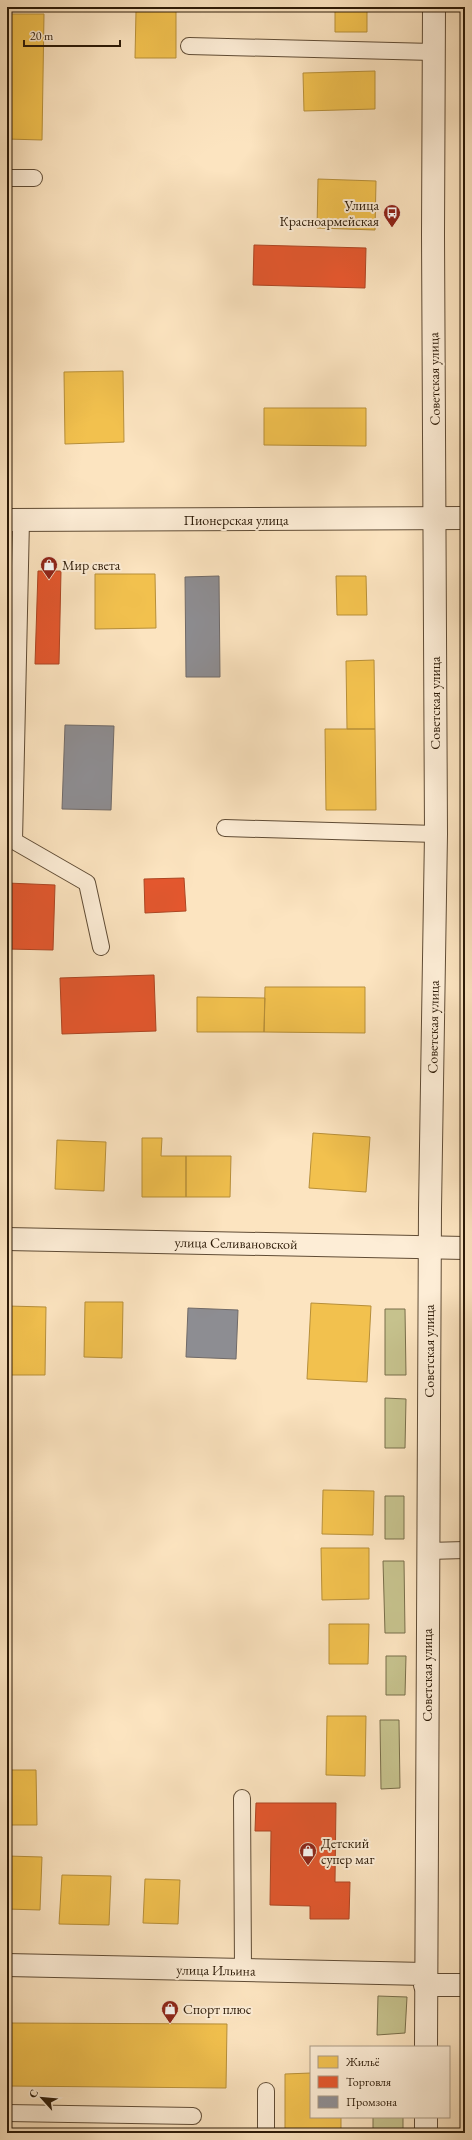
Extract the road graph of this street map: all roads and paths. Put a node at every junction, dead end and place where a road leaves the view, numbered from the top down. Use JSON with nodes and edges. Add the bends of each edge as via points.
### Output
{"nodes":[{"id":1,"x":434,"y":7,"type":"edge"},
{"id":2,"x":189,"y":46,"type":"dead end"},
{"id":3,"x":433,"y":52,"type":"junction"},
{"id":4,"x":7,"y":178,"type":"edge"},
{"id":5,"x":34,"y":178,"type":"dead end"},
{"id":6,"x":465,"y":518,"type":"edge"},
{"id":7,"x":434,"y":519,"type":"junction"},
{"id":8,"x":14,"y":520,"type":"edge"},
{"id":9,"x":225,"y":828,"type":"dead end"},
{"id":10,"x":436,"y":834,"type":"junction"},
{"id":11,"x":10,"y":841,"type":"edge"},
{"id":12,"x":101,"y":946,"type":"dead end"},
{"id":13,"x":7,"y":1239,"type":"edge"},
{"id":14,"x":430,"y":1247,"type":"junction"},
{"id":15,"x":465,"y":1248,"type":"edge"},
{"id":16,"x":465,"y":1550,"type":"edge"},
{"id":17,"x":428,"y":1551,"type":"junction"},
{"id":18,"x":242,"y":1798,"type":"dead end"},
{"id":19,"x":7,"y":1965,"type":"edge"},
{"id":20,"x":243,"y":1970,"type":"junction"},
{"id":21,"x":425,"y":1979,"type":"junction"},
{"id":22,"x":465,"y":1985,"type":"edge"},
{"id":23,"x":426,"y":2046,"type":"edge"},
{"id":24,"x":266,"y":2091,"type":"dead end"},
{"id":25,"x":7,"y":2113,"type":"edge"},
{"id":26,"x":193,"y":2116,"type":"dead end"},
{"id":27,"x":426,"y":2118,"type":"edge"},
{"id":28,"x":266,"y":2133,"type":"edge"},
{"id":29,"x":426,"y":2133,"type":"edge"}],
"edges":[{"from":1,"to":3,"type":"street","name":"Советская улица"},
{"from":2,"to":3,"type":"lane"},
{"from":3,"to":7,"type":"street","name":"Советская улица"},
{"from":4,"to":5,"type":"lane"},
{"from":6,"to":7,"type":"street","name":"Пионерская улица"},
{"from":7,"to":8,"type":"street","name":"Пионерская улица"},
{"from":7,"to":10,"type":"street","name":"Советская улица"},
{"from":8,"to":11,"type":"lane"},
{"from":9,"to":10,"type":"lane"},
{"from":10,"to":14,"type":"street","name":"Советская улица"},
{"from":11,"to":12,"type":"lane","via":[[87,883]]},
{"from":13,"to":14,"type":"street","name":"улица Селивановской"},
{"from":14,"to":15,"type":"street","name":"улица Селивановской"},
{"from":14,"to":17,"type":"street","name":"Советская улица"},
{"from":16,"to":17,"type":"lane"},
{"from":17,"to":21,"type":"street","name":"Советская улица"},
{"from":18,"to":20,"type":"lane"},
{"from":19,"to":20,"type":"street","name":"улица Ильина"},
{"from":20,"to":21,"type":"street","name":"улица Ильина"},
{"from":21,"to":22,"type":"street","name":"улица Ильина"},
{"from":21,"to":23,"type":"street","name":"Советская улица"},
{"from":24,"to":28,"type":"lane"},
{"from":25,"to":26,"type":"lane"},
{"from":27,"to":29,"type":"street"}]}
